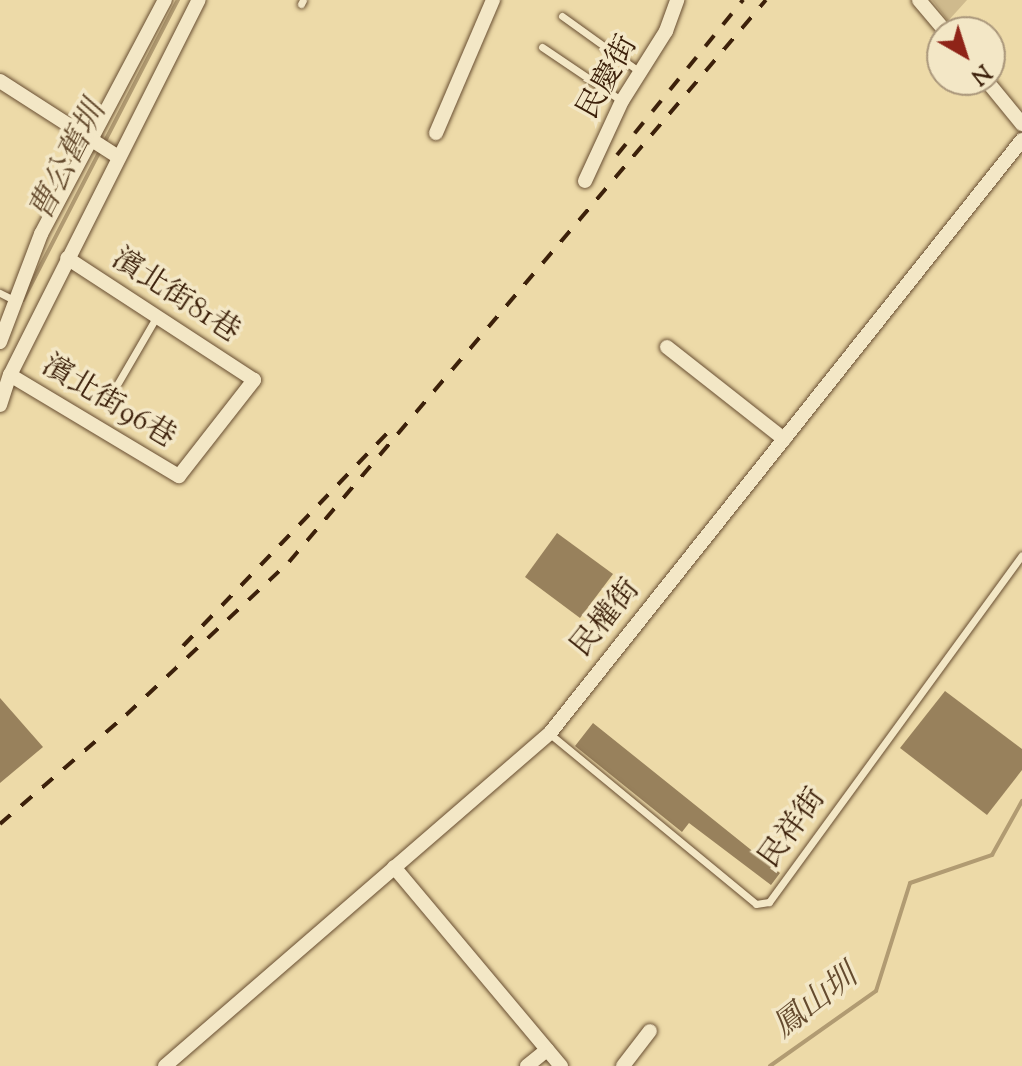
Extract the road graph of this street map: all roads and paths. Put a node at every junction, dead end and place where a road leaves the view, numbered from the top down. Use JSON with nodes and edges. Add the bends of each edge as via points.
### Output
{"nodes":[{"id":1,"x":165,"y":0,"type":"edge"},
{"id":2,"x":199,"y":0,"type":"edge"},
{"id":3,"x":493,"y":0,"type":"edge"},
{"id":4,"x":677,"y":0,"type":"edge"},
{"id":5,"x":919,"y":0,"type":"edge"},
{"id":6,"x":562,"y":16,"type":"dead end"},
{"id":7,"x":932,"y":16,"type":"edge"},
{"id":8,"x":542,"y":47,"type":"dead end"},
{"id":9,"x":640,"y":72,"type":"junction"},
{"id":10,"x":0,"y":81,"type":"edge"},
{"id":11,"x":999,"y":96,"type":"edge"},
{"id":12,"x":622,"y":101,"type":"junction"},
{"id":13,"x":1022,"y":124,"type":"edge"},
{"id":14,"x":436,"y":133,"type":"dead end"},
{"id":15,"x":1022,"y":140,"type":"edge"},
{"id":16,"x":104,"y":149,"type":"junction"},
{"id":17,"x":585,"y":181,"type":"dead end"},
{"id":18,"x":67,"y":258,"type":"junction"},
{"id":19,"x":0,"y":293,"type":"edge"},
{"id":20,"x":16,"y":301,"type":"junction"},
{"id":21,"x":158,"y":314,"type":"junction"},
{"id":22,"x":0,"y":342,"type":"edge"},
{"id":23,"x":667,"y":347,"type":"dead end"},
{"id":24,"x":10,"y":375,"type":"junction"},
{"id":25,"x":118,"y":383,"type":"dead end"},
{"id":26,"x":0,"y":405,"type":"edge"},
{"id":27,"x":784,"y":439,"type":"junction"},
{"id":28,"x":179,"y":476,"type":"joint"},
{"id":29,"x":1022,"y":555,"type":"edge"},
{"id":30,"x":550,"y":733,"type":"junction"},
{"id":31,"x":394,"y":867,"type":"junction"},
{"id":32,"x":650,"y":1031,"type":"dead end"},
{"id":33,"x":547,"y":1050,"type":"junction"},
{"id":34,"x":165,"y":1066,"type":"edge"},
{"id":35,"x":527,"y":1066,"type":"edge"},
{"id":36,"x":561,"y":1066,"type":"edge"},
{"id":37,"x":623,"y":1066,"type":"edge"}],
"edges":[{"from":1,"to":16,"type":"street"},
{"from":2,"to":16,"type":"street"},
{"from":3,"to":14,"type":"street"},
{"from":4,"to":9,"type":"street","name":"民慶街","via":[[666,31]]},
{"from":5,"to":7,"type":"street"},
{"from":6,"to":9,"type":"lane"},
{"from":8,"to":12,"type":"lane"},
{"from":9,"to":12,"type":"street","name":"民慶街"},
{"from":10,"to":16,"type":"street"},
{"from":11,"to":13,"type":"street"},
{"from":12,"to":17,"type":"street","name":"民慶街"},
{"from":15,"to":27,"type":"street","name":"民權街"},
{"from":16,"to":18,"type":"street"},
{"from":16,"to":20,"type":"street","via":[[41,234]]},
{"from":18,"to":21,"type":"street","name":"濱北街81巷"},
{"from":18,"to":24,"type":"street"},
{"from":19,"to":20,"type":"lane"},
{"from":20,"to":22,"type":"street"},
{"from":21,"to":25,"type":"lane"},
{"from":21,"to":28,"type":"street","name":"濱北街81巷","via":[[254,380]]},
{"from":23,"to":27,"type":"street"},
{"from":24,"to":26,"type":"street"},
{"from":24,"to":28,"type":"street","name":"濱北街96巷"},
{"from":27,"to":30,"type":"street","name":"民權街"},
{"from":29,"to":30,"type":"lane","name":"民祥街","via":[[769,902],[756,904]]},
{"from":30,"to":31,"type":"street","name":"民權街"},
{"from":31,"to":33,"type":"street"},
{"from":31,"to":34,"type":"street","name":"民權街"},
{"from":32,"to":37,"type":"street"},
{"from":33,"to":35,"type":"street"},
{"from":33,"to":36,"type":"street"}]}
